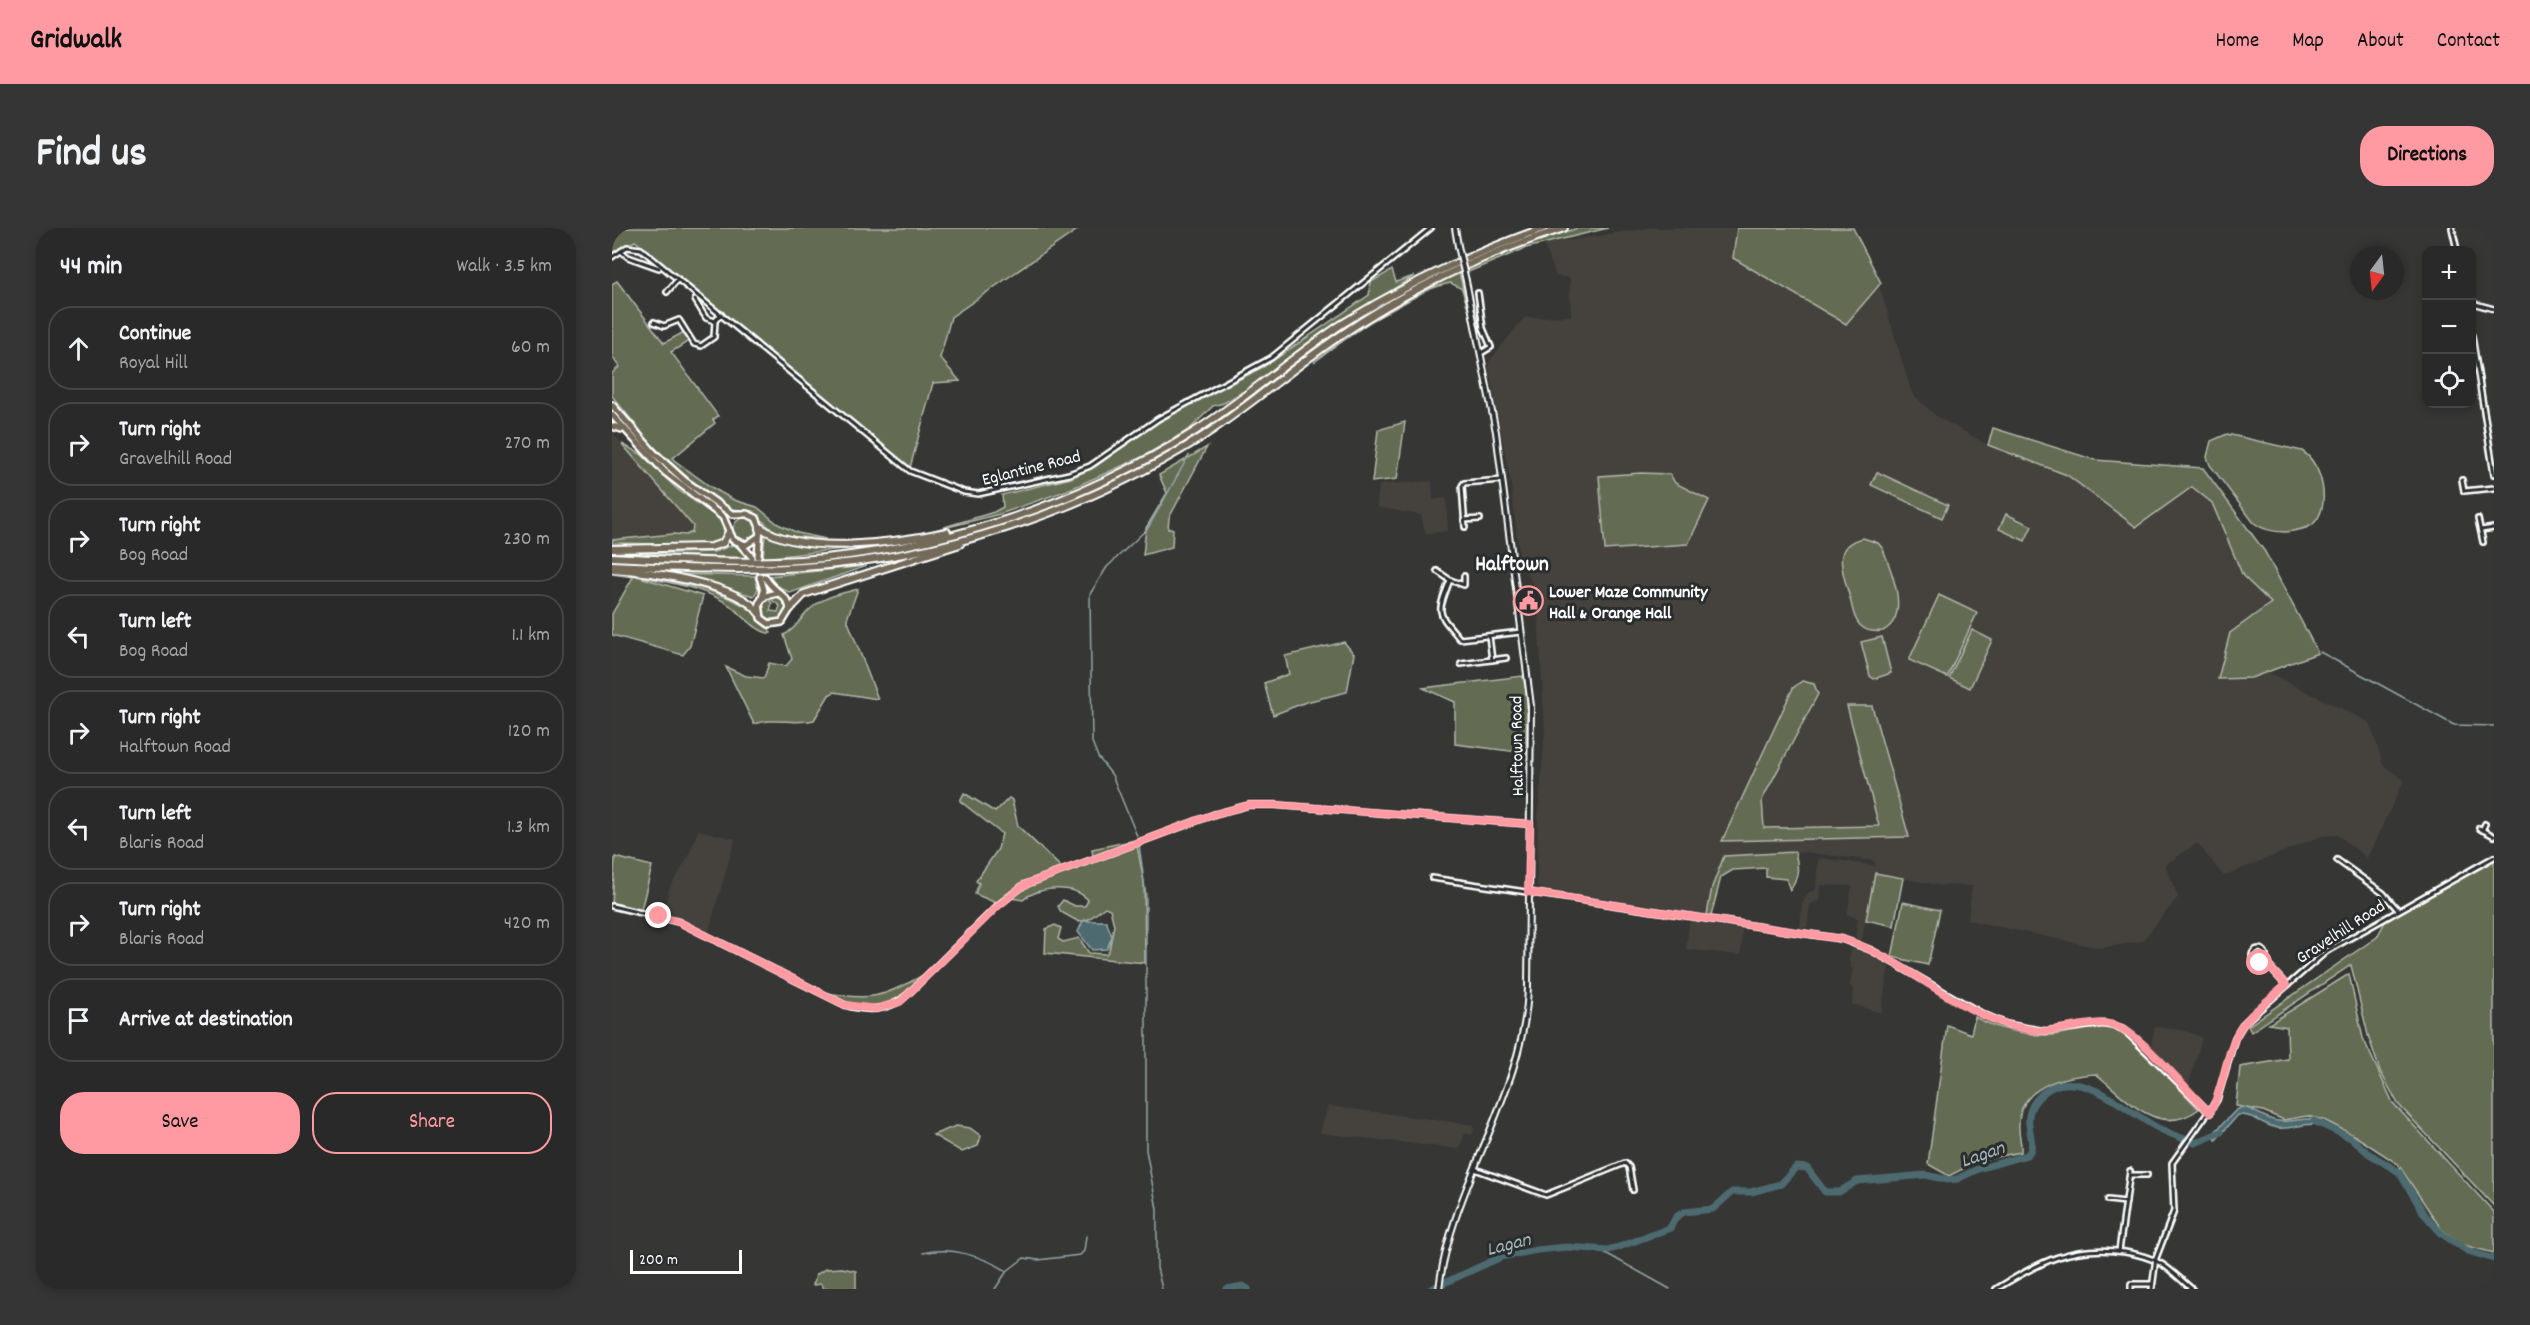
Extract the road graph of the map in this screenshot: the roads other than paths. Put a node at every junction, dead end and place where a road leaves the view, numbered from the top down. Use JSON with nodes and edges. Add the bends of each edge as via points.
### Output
{"nodes":[{"id":1,"x":1431,"y":228,"type":"edge"},
{"id":2,"x":1455,"y":228,"type":"edge"},
{"id":3,"x":1544,"y":228,"type":"edge"},
{"id":4,"x":1564,"y":228,"type":"edge"},
{"id":5,"x":2452,"y":228,"type":"edge"},
{"id":6,"x":2456,"y":246,"type":"edge"},
{"id":7,"x":621,"y":251,"type":"junction"},
{"id":8,"x":612,"y":257,"type":"edge"},
{"id":9,"x":659,"y":268,"type":"dead end"},
{"id":10,"x":678,"y":279,"type":"junction"},
{"id":11,"x":667,"y":292,"type":"dead end"},
{"id":12,"x":1478,"y":293,"type":"dead end"},
{"id":13,"x":695,"y":300,"type":"dead end"},
{"id":14,"x":2476,"y":304,"type":"edge"},
{"id":15,"x":2494,"y":309,"type":"edge"},
{"id":16,"x":721,"y":314,"type":"junction"},
{"id":17,"x":715,"y":321,"type":"junction"},
{"id":18,"x":654,"y":322,"type":"dead end"},
{"id":19,"x":1481,"y":353,"type":"junction"},
{"id":20,"x":2475,"y":354,"type":"edge"},
{"id":21,"x":612,"y":405,"type":"edge"},
{"id":22,"x":612,"y":415,"type":"edge"},
{"id":23,"x":612,"y":426,"type":"edge"},
{"id":24,"x":626,"y":432,"type":"junction"},
{"id":25,"x":2494,"y":474,"type":"edge"},
{"id":26,"x":1502,"y":480,"type":"junction"},
{"id":27,"x":2462,"y":480,"type":"dead end"},
{"id":28,"x":2494,"y":488,"type":"edge"},
{"id":29,"x":737,"y":515,"type":"junction"},
{"id":30,"x":1480,"y":519,"type":"dead end"},
{"id":31,"x":2478,"y":519,"type":"dead end"},
{"id":32,"x":1464,"y":520,"type":"junction"},
{"id":33,"x":760,"y":527,"type":"junction"},
{"id":34,"x":1465,"y":527,"type":"dead end"},
{"id":35,"x":2494,"y":528,"type":"edge"},
{"id":36,"x":976,"y":529,"type":"junction"},
{"id":37,"x":728,"y":530,"type":"junction"},
{"id":38,"x":2481,"y":531,"type":"junction"},
{"id":39,"x":758,"y":537,"type":"junction"},
{"id":40,"x":968,"y":539,"type":"junction"},
{"id":41,"x":2483,"y":542,"type":"dead end"},
{"id":42,"x":741,"y":545,"type":"junction"},
{"id":43,"x":612,"y":549,"type":"edge"},
{"id":44,"x":612,"y":557,"type":"edge"},
{"id":45,"x":612,"y":567,"type":"edge"},
{"id":46,"x":1437,"y":571,"type":"dead end"},
{"id":47,"x":1464,"y":576,"type":"dead end"},
{"id":48,"x":1450,"y":580,"type":"junction"},
{"id":49,"x":778,"y":593,"type":"junction"},
{"id":50,"x":762,"y":599,"type":"junction"},
{"id":51,"x":790,"y":609,"type":"junction"},
{"id":52,"x":759,"y":613,"type":"junction"},
{"id":53,"x":1521,"y":632,"type":"junction"},
{"id":54,"x":1489,"y":636,"type":"junction"},
{"id":55,"x":1506,"y":658,"type":"dead end"},
{"id":56,"x":1492,"y":660,"type":"junction"},
{"id":57,"x":1461,"y":664,"type":"dead end"},
{"id":58,"x":1530,"y":824,"type":"junction"},
{"id":59,"x":2485,"y":824,"type":"dead end"},
{"id":60,"x":2494,"y":836,"type":"edge"},
{"id":61,"x":2494,"y":857,"type":"edge"},
{"id":62,"x":2337,"y":860,"type":"dead end"},
{"id":63,"x":1432,"y":878,"type":"dead end"},
{"id":64,"x":1528,"y":892,"type":"junction"},
{"id":65,"x":612,"y":906,"type":"edge"},
{"id":66,"x":2398,"y":910,"type":"junction"},
{"id":67,"x":2264,"y":961,"type":"junction"},
{"id":68,"x":2286,"y":985,"type":"junction"},
{"id":69,"x":2210,"y":1113,"type":"junction"},
{"id":70,"x":1475,"y":1170,"type":"junction"},
{"id":71,"x":2147,"y":1175,"type":"dead end"},
{"id":72,"x":1633,"y":1190,"type":"dead end"},
{"id":73,"x":2126,"y":1202,"type":"junction"},
{"id":74,"x":2109,"y":1206,"type":"dead end"},
{"id":75,"x":2119,"y":1251,"type":"junction"},
{"id":76,"x":2155,"y":1261,"type":"junction"},
{"id":77,"x":2152,"y":1287,"type":"edge"},
{"id":78,"x":1439,"y":1289,"type":"edge"},
{"id":79,"x":1996,"y":1289,"type":"edge"},
{"id":80,"x":2131,"y":1289,"type":"edge"},
{"id":81,"x":2192,"y":1289,"type":"edge"}],
"edges":[{"from":1,"to":16,"type":"street","name":"Eglantine Road","via":[[1271,358],[1158,419],[1090,466],[985,494],[964,492],[910,471]]},
{"from":2,"to":19,"type":"street","name":"Halftown Road","bridge":true},
{"from":3,"to":36,"type":"highway","via":[[1453,264],[1391,295],[1341,326],[1220,414],[1136,466],[1050,504]]},
{"from":4,"to":40,"type":"highway","via":[[1486,256],[1400,298],[1344,333],[1224,422],[1141,472],[1054,512]]},
{"from":5,"to":6,"type":"street"},
{"from":7,"to":8,"type":"street"},
{"from":7,"to":9,"type":"street"},
{"from":7,"to":10,"type":"street","name":"Eglantine Road","via":[[637,248]]},
{"from":10,"to":11,"type":"street"},
{"from":10,"to":16,"type":"street","name":"Eglantine Road"},
{"from":12,"to":19,"type":"street","name":"Halftown Road","via":[[1483,328],[1491,347]]},
{"from":13,"to":17,"type":"street","via":[[706,318]]},
{"from":14,"to":15,"type":"street"},
{"from":16,"to":17,"type":"street"},
{"from":17,"to":18,"type":"street","via":[[714,337],[701,346],[694,344],[679,320],[661,327]]},
{"from":19,"to":26,"type":"street","name":"Halftown Road"},
{"from":20,"to":25,"type":"street"},
{"from":21,"to":29,"type":"highway","via":[[669,468]]},
{"from":22,"to":24,"type":"highway"},
{"from":23,"to":24,"type":"highway"},
{"from":24,"to":37,"type":"highway","via":[[665,472],[720,514]]},
{"from":26,"to":32,"type":"street","via":[[1464,483]]},
{"from":26,"to":53,"type":"street","name":"Halftown Road"},
{"from":27,"to":28,"type":"street","via":[[2464,491]]},
{"from":29,"to":33,"type":"highway","via":[[751,515]]},
{"from":29,"to":37,"type":"highway"},
{"from":30,"to":32,"type":"street"},
{"from":31,"to":38,"type":"street"},
{"from":32,"to":34,"type":"street"},
{"from":33,"to":36,"type":"highway","via":[[782,538],[851,544],[893,542]]},
{"from":33,"to":39,"type":"highway"},
{"from":35,"to":38,"type":"street"},
{"from":36,"to":44,"type":"highway","via":[[899,547],[800,560]]},
{"from":37,"to":42,"type":"highway"},
{"from":37,"to":43,"type":"highway","via":[[726,541],[718,546]]},
{"from":38,"to":41,"type":"street"},
{"from":39,"to":42,"type":"highway","via":[[751,544]]},
{"from":39,"to":42,"type":"highway","via":[[755,556]]},
{"from":40,"to":45,"type":"highway","via":[[900,554],[806,567]]},
{"from":40,"to":51,"type":"highway","via":[[953,548],[804,594]]},
{"from":45,"to":52,"type":"highway","via":[[726,591],[744,597]]},
{"from":46,"to":48,"type":"street"},
{"from":47,"to":48,"type":"street","via":[[1464,585]]},
{"from":48,"to":54,"type":"street","via":[[1440,606],[1443,620],[1460,639]]},
{"from":49,"to":50,"type":"highway"},
{"from":49,"to":50,"type":"highway","via":[[763,577]]},
{"from":49,"to":51,"type":"highway","via":[[787,599]]},
{"from":50,"to":52,"type":"highway"},
{"from":51,"to":52,"type":"highway","via":[[786,619],[778,624],[765,621]]},
{"from":53,"to":54,"type":"street"},
{"from":53,"to":58,"type":"street","name":"Halftown Road","via":[[1531,706]]},
{"from":54,"to":56,"type":"street"},
{"from":55,"to":56,"type":"street"},
{"from":56,"to":57,"type":"street"},
{"from":58,"to":64,"type":"street","name":"Halftown Road"},
{"from":58,"to":65,"type":"street","via":[[1275,805],[1234,808],[1024,885],[900,1002],[876,1009],[845,1005],[671,919]]},
{"from":59,"to":60,"type":"street","via":[[2481,829]]},
{"from":61,"to":66,"type":"street","name":"Gravelhill Road"},
{"from":62,"to":66,"type":"street","via":[[2383,893]]},
{"from":63,"to":64,"type":"street"},
{"from":64,"to":69,"type":"street","via":[[1850,942],[1983,1014],[2025,1029],[2114,1025],[2140,1043]]},
{"from":64,"to":70,"type":"street","name":"Halftown Road","via":[[1526,1011],[1506,1084]]},
{"from":66,"to":68,"type":"street","name":"Gravelhill Road","via":[[2327,951]]},
{"from":67,"to":67,"type":"street","via":[[2264,951],[2253,952],[2256,962]]},
{"from":67,"to":68,"type":"street"},
{"from":68,"to":69,"type":"street","name":"Gravelhill Road","via":[[2244,1023],[2235,1038],[2225,1080]]},
{"from":69,"to":76,"type":"street","name":"Gravelhill Road","via":[[2171,1168],[2174,1211]]},
{"from":70,"to":72,"type":"street","via":[[1546,1195],[1624,1163],[1629,1167]]},
{"from":70,"to":78,"type":"street","name":"Halftown Road","via":[[1441,1272]]},
{"from":71,"to":73,"type":"street","via":[[2130,1173]]},
{"from":73,"to":74,"type":"street","via":[[2109,1200]]},
{"from":73,"to":75,"type":"street"},
{"from":75,"to":76,"type":"street"},
{"from":75,"to":79,"type":"street","via":[[2090,1249],[2063,1255],[2034,1266]]},
{"from":76,"to":77,"type":"street","name":"Gravelhill Road"},
{"from":76,"to":81,"type":"street"},
{"from":77,"to":80,"type":"street","via":[[2130,1284]]}]}
